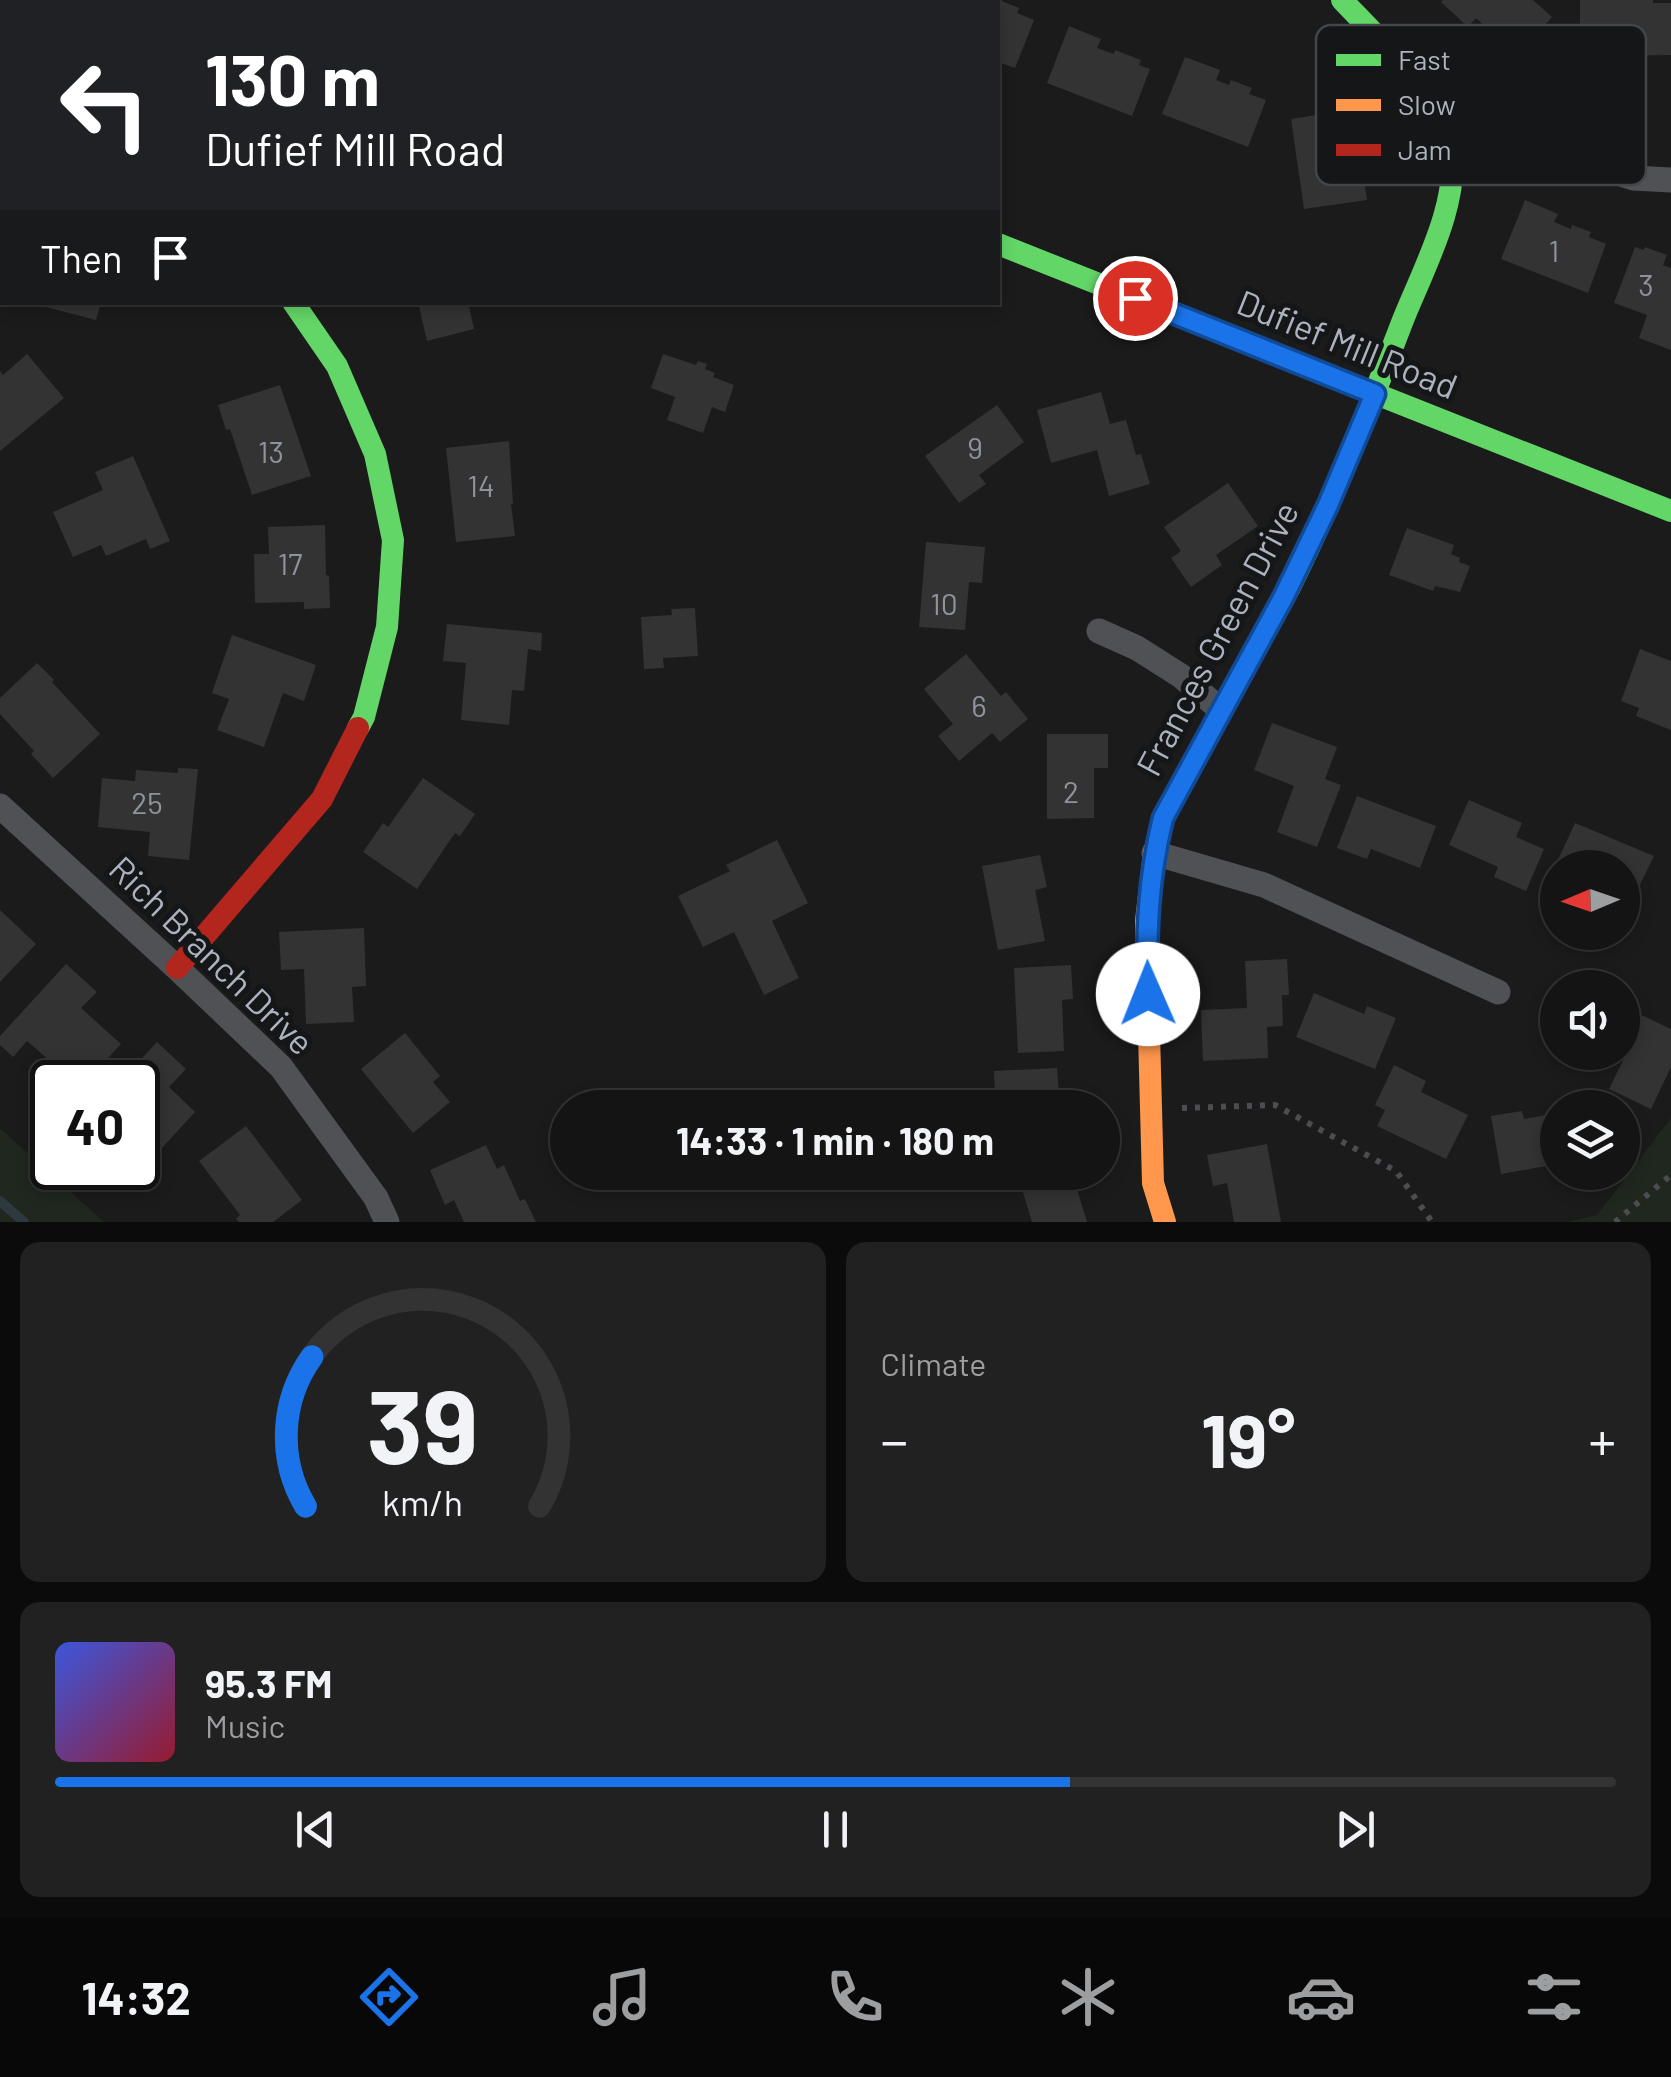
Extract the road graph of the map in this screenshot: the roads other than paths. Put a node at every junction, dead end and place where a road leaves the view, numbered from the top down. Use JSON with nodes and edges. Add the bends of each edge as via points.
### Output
{"nodes":[{"id":1,"x":1342,"y":0,"type":"edge"},
{"id":2,"x":1365,"y":25,"type":"edge"},
{"id":3,"x":1646,"y":179,"type":"edge"},
{"id":4,"x":1671,"y":180,"type":"edge"},
{"id":5,"x":1449,"y":185,"type":"edge"},
{"id":6,"x":1000,"y":245,"type":"edge"},
{"id":7,"x":295,"y":305,"type":"edge"},
{"id":8,"x":1375,"y":394,"type":"junction"},
{"id":9,"x":1671,"y":511,"type":"edge"},
{"id":10,"x":1099,"y":631,"type":"dead end"},
{"id":11,"x":1221,"y":710,"type":"junction"},
{"id":12,"x":0,"y":806,"type":"edge"},
{"id":13,"x":1154,"y":853,"type":"junction"},
{"id":14,"x":177,"y":968,"type":"junction"},
{"id":15,"x":1498,"y":992,"type":"dead end"},
{"id":16,"x":387,"y":1222,"type":"edge"},
{"id":17,"x":1165,"y":1222,"type":"edge"}],
"edges":[{"from":1,"to":2,"type":"street"},
{"from":3,"to":4,"type":"street"},
{"from":5,"to":8,"type":"street","name":"Frances Green Drive"},
{"from":6,"to":8,"type":"street","name":"Dufief Mill Road"},
{"from":7,"to":14,"type":"street","via":[[337,366],[375,454],[393,540],[387,627],[364,718],[322,799]]},
{"from":8,"to":9,"type":"street","name":"Dufief Mill Road"},
{"from":8,"to":11,"type":"street","name":"Frances Green Drive","via":[[1284,596]]},
{"from":10,"to":11,"type":"street","via":[[1138,648]]},
{"from":11,"to":13,"type":"street","name":"Frances Green Drive","via":[[1163,818]]},
{"from":12,"to":14,"type":"street","name":"Rich Branch Drive"},
{"from":13,"to":15,"type":"street","via":[[1264,885]]},
{"from":13,"to":17,"type":"street","name":"Frances Green Drive","via":[[1146,921],[1150,1109],[1154,1183]]},
{"from":14,"to":16,"type":"street","name":"Rich Branch Drive","via":[[281,1066]]}]}
